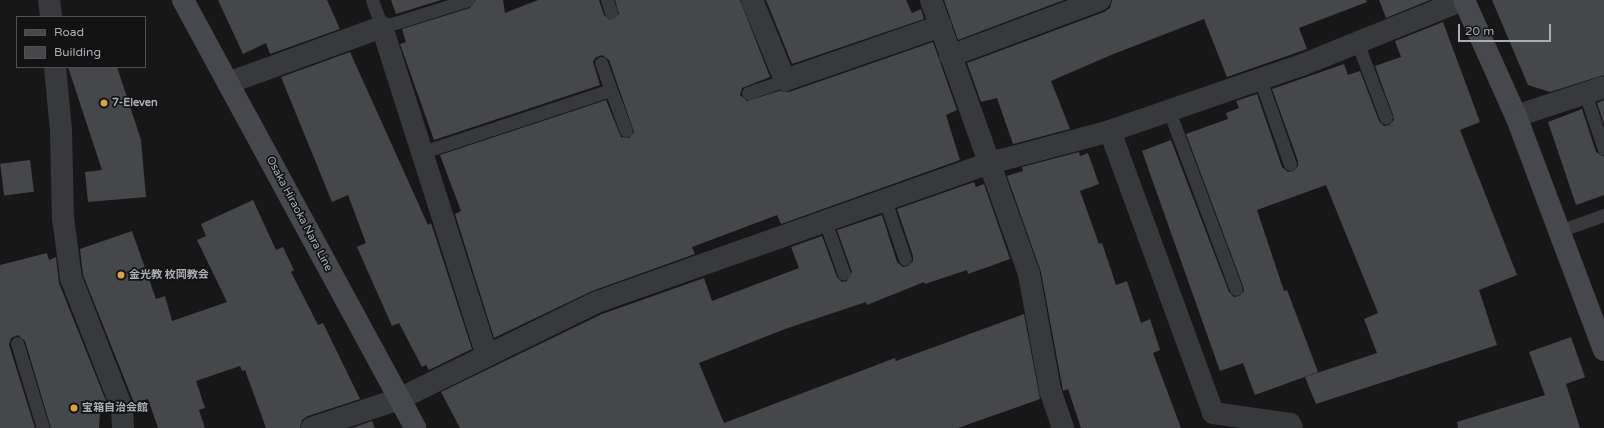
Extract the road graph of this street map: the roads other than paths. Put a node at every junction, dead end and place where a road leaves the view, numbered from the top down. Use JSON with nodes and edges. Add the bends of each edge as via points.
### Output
{"nodes":[{"id":1,"x":49,"y":0,"type":"edge"},
{"id":2,"x":183,"y":0,"type":"edge"},
{"id":3,"x":372,"y":0,"type":"edge"},
{"id":4,"x":468,"y":0,"type":"edge"},
{"id":5,"x":752,"y":0,"type":"edge"},
{"id":6,"x":931,"y":0,"type":"edge"},
{"id":7,"x":1100,"y":0,"type":"edge"},
{"id":8,"x":1463,"y":0,"type":"edge"},
{"id":9,"x":51,"y":16,"type":"edge"},
{"id":10,"x":941,"y":26,"type":"junction"},
{"id":11,"x":382,"y":27,"type":"junction"},
{"id":12,"x":1357,"y":42,"type":"junction"},
{"id":13,"x":950,"y":56,"type":"junction"},
{"id":14,"x":601,"y":63,"type":"dead end"},
{"id":15,"x":55,"y":68,"type":"edge"},
{"id":16,"x":1260,"y":79,"type":"junction"},
{"id":17,"x":785,"y":80,"type":"junction"},
{"id":18,"x":228,"y":83,"type":"junction"},
{"id":19,"x":610,"y":90,"type":"junction"},
{"id":20,"x":1595,"y":90,"type":"edge"},
{"id":21,"x":748,"y":93,"type":"dead end"},
{"id":22,"x":1169,"y":111,"type":"junction"},
{"id":23,"x":1516,"y":116,"type":"junction"},
{"id":24,"x":1386,"y":118,"type":"dead end"},
{"id":25,"x":626,"y":131,"type":"dead end"},
{"id":26,"x":1110,"y":131,"type":"junction"},
{"id":27,"x":1604,"y":149,"type":"edge"},
{"id":28,"x":423,"y":152,"type":"junction"},
{"id":29,"x":990,"y":163,"type":"junction"},
{"id":30,"x":1290,"y":164,"type":"dead end"},
{"id":31,"x":885,"y":200,"type":"junction"},
{"id":32,"x":1604,"y":214,"type":"edge"},
{"id":33,"x":825,"y":221,"type":"junction"},
{"id":34,"x":1559,"y":231,"type":"junction"},
{"id":35,"x":905,"y":259,"type":"dead end"},
{"id":36,"x":844,"y":274,"type":"dead end"},
{"id":37,"x":1236,"y":289,"type":"dead end"},
{"id":38,"x":17,"y":343,"type":"dead end"},
{"id":39,"x":1604,"y":350,"type":"edge"},
{"id":40,"x":486,"y":356,"type":"junction"},
{"id":41,"x":399,"y":399,"type":"junction"},
{"id":42,"x":43,"y":428,"type":"edge"},
{"id":43,"x":123,"y":428,"type":"edge"},
{"id":44,"x":312,"y":428,"type":"edge"},
{"id":45,"x":415,"y":428,"type":"edge"},
{"id":46,"x":1063,"y":428,"type":"edge"},
{"id":47,"x":1292,"y":428,"type":"edge"}],
"edges":[{"from":1,"to":9,"type":"street"},
{"from":2,"to":18,"type":"main road","name":"Osaka Hiraoka Nara Line"},
{"from":3,"to":11,"type":"lane"},
{"from":4,"to":11,"type":"lane"},
{"from":5,"to":17,"type":"street"},
{"from":6,"to":10,"type":"street"},
{"from":7,"to":13,"type":"street"},
{"from":8,"to":12,"type":"street"},
{"from":8,"to":23,"type":"main road"},
{"from":10,"to":13,"type":"street"},
{"from":10,"to":17,"type":"street"},
{"from":11,"to":18,"type":"street"},
{"from":11,"to":28,"type":"street"},
{"from":12,"to":16,"type":"street"},
{"from":12,"to":24,"type":"lane"},
{"from":13,"to":29,"type":"street"},
{"from":14,"to":19,"type":"lane"},
{"from":15,"to":43,"type":"street","via":[[61,131],[63,218],[71,278],[122,408]]},
{"from":16,"to":22,"type":"street"},
{"from":16,"to":30,"type":"lane"},
{"from":17,"to":21,"type":"lane"},
{"from":18,"to":41,"type":"main road","name":"Osaka Hiraoka Nara Line"},
{"from":19,"to":25,"type":"lane"},
{"from":19,"to":28,"type":"lane"},
{"from":20,"to":23,"type":"street"},
{"from":20,"to":27,"type":"lane"},
{"from":22,"to":26,"type":"street"},
{"from":22,"to":37,"type":"lane"},
{"from":23,"to":34,"type":"main road"},
{"from":26,"to":29,"type":"street"},
{"from":26,"to":47,"type":"street","via":[[1213,413],[1290,424]]},
{"from":28,"to":40,"type":"street"},
{"from":29,"to":31,"type":"street"},
{"from":29,"to":46,"type":"street","via":[[1029,274],[1050,390]]},
{"from":31,"to":33,"type":"street"},
{"from":31,"to":35,"type":"lane"},
{"from":32,"to":34,"type":"lane"},
{"from":33,"to":36,"type":"lane"},
{"from":33,"to":40,"type":"street","via":[[597,302]]},
{"from":34,"to":39,"type":"main road"},
{"from":38,"to":42,"type":"lane"},
{"from":40,"to":41,"type":"street"},
{"from":41,"to":44,"type":"street"},
{"from":41,"to":45,"type":"main road","name":"Osaka Hiraoka Nara Line"}]}
